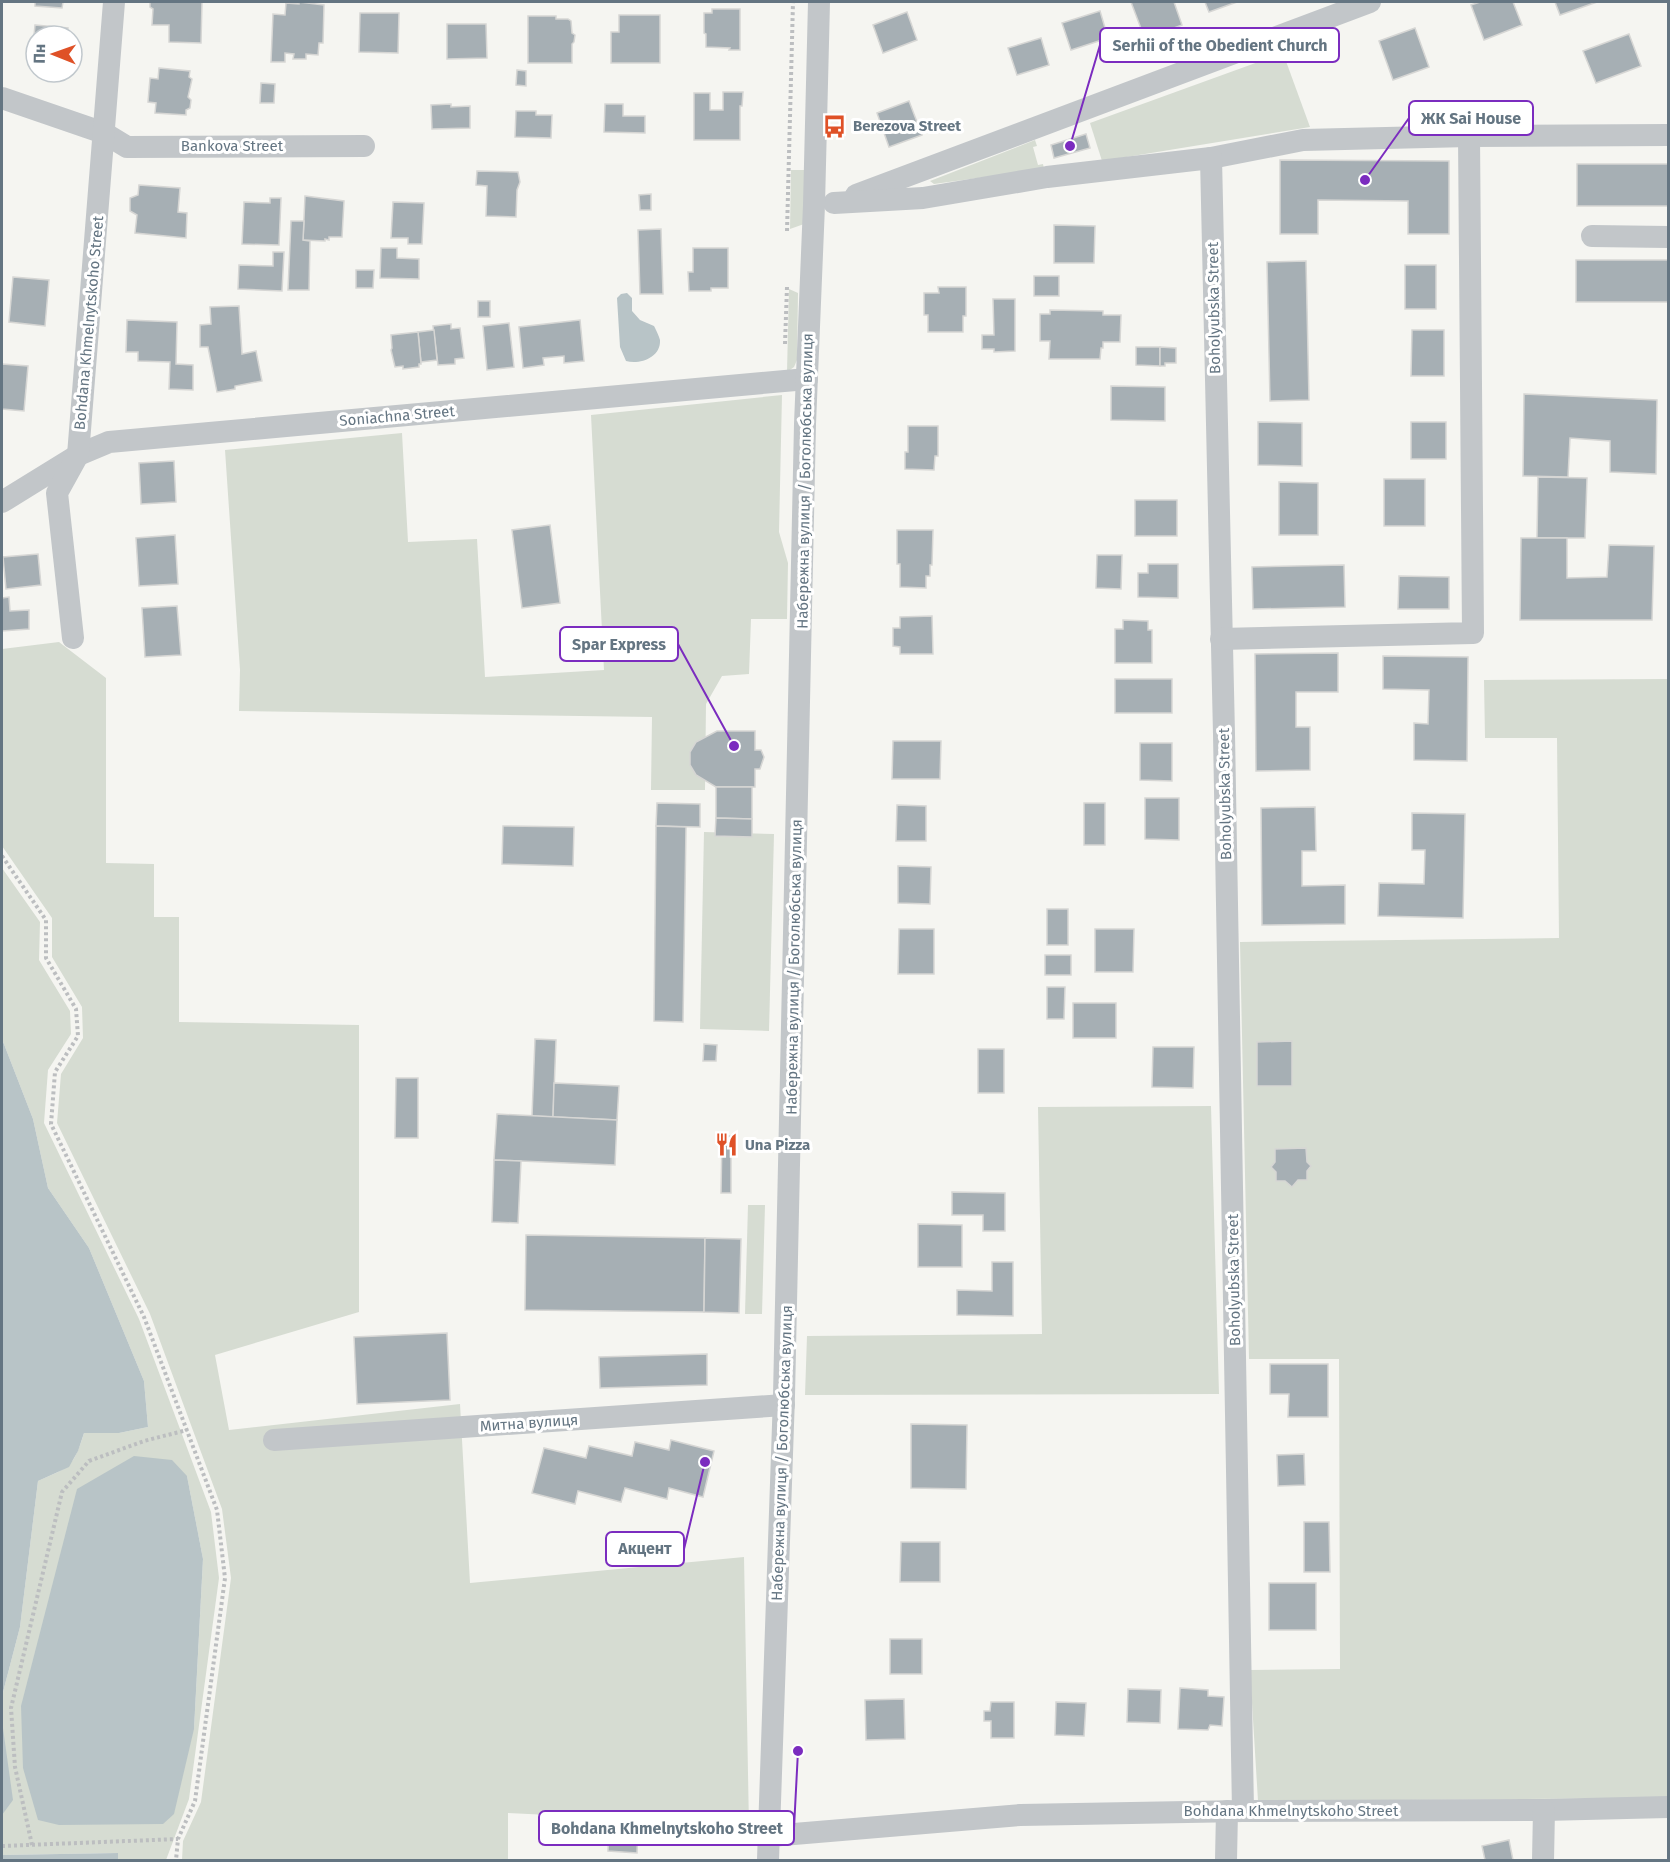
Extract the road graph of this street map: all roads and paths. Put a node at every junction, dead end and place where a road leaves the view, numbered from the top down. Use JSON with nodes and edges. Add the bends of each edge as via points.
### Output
{"nodes":[{"id":1,"x":114,"y":2,"type":"edge"},
{"id":2,"x":793,"y":2,"type":"edge"},
{"id":3,"x":819,"y":2,"type":"edge"},
{"id":4,"x":1370,"y":2,"type":"edge"},
{"id":5,"x":2,"y":98,"type":"edge"},
{"id":6,"x":104,"y":133,"type":"junction"},
{"id":7,"x":1668,"y":135,"type":"edge"},
{"id":8,"x":1469,"y":136,"type":"junction"},
{"id":9,"x":364,"y":146,"type":"dead end"},
{"id":10,"x":1210,"y":158,"type":"junction"},
{"id":11,"x":824,"y":204,"type":"junction"},
{"id":12,"x":787,"y":231,"type":"dead end"},
{"id":13,"x":1592,"y":237,"type":"dead end"},
{"id":14,"x":1668,"y":237,"type":"edge"},
{"id":15,"x":787,"y":287,"type":"dead end"},
{"id":16,"x":785,"y":351,"type":"dead end"},
{"id":17,"x":807,"y":378,"type":"junction"},
{"id":18,"x":78,"y":456,"type":"junction"},
{"id":19,"x":2,"y":502,"type":"edge"},
{"id":20,"x":73,"y":638,"type":"dead end"},
{"id":21,"x":1221,"y":639,"type":"junction"},
{"id":22,"x":2,"y":856,"type":"edge"},
{"id":23,"x":784,"y":1405,"type":"junction"},
{"id":24,"x":187,"y":1430,"type":"junction"},
{"id":25,"x":273,"y":1440,"type":"dead end"},
{"id":26,"x":1668,"y":1807,"type":"edge"},
{"id":27,"x":1544,"y":1810,"type":"junction"},
{"id":28,"x":1235,"y":1811,"type":"junction"},
{"id":29,"x":770,"y":1836,"type":"junction"},
{"id":30,"x":178,"y":1839,"type":"junction"},
{"id":31,"x":32,"y":1845,"type":"junction"},
{"id":32,"x":2,"y":1846,"type":"edge"},
{"id":33,"x":176,"y":1860,"type":"edge"},
{"id":34,"x":768,"y":1860,"type":"edge"},
{"id":35,"x":1226,"y":1860,"type":"edge"},
{"id":36,"x":1543,"y":1860,"type":"edge"}],
"edges":[{"from":1,"to":6,"type":"street","name":"Bohdana Khmelnytskoho Street"},
{"from":2,"to":12,"type":"path"},
{"from":3,"to":11,"type":"street","name":"Набережна вулиця / Боголюбська вулиця"},
{"from":4,"to":11,"type":"street"},
{"from":5,"to":6,"type":"street","name":"Bankova Street"},
{"from":6,"to":9,"type":"street","name":"Bankova Street","via":[[127,147]]},
{"from":6,"to":18,"type":"street","name":"Bohdana Khmelnytskoho Street"},
{"from":7,"to":8,"type":"street"},
{"from":8,"to":10,"type":"street","via":[[1303,141]]},
{"from":8,"to":21,"type":"street","via":[[1473,633]]},
{"from":10,"to":11,"type":"street","via":[[1047,177],[923,198]]},
{"from":10,"to":21,"type":"street","name":"Boholyubska Street"},
{"from":11,"to":17,"type":"street","name":"Набережна вулиця / Боголюбська вулиця"},
{"from":13,"to":14,"type":"street"},
{"from":15,"to":16,"type":"path"},
{"from":17,"to":18,"type":"street","name":"Soniachna Street","via":[[109,442]]},
{"from":17,"to":23,"type":"street","name":"Набережна вулиця / Боголюбська вулиця"},
{"from":18,"to":19,"type":"street","name":"Soniachna Street"},
{"from":18,"to":20,"type":"street","name":"Bohdana Khmelnytskoho Street","via":[[57,493]]},
{"from":21,"to":28,"type":"street","name":"Boholyubska Street"},
{"from":22,"to":24,"type":"path","via":[[46,920],[46,958],[76,1009],[78,1036],[55,1072],[51,1124],[144,1317]]},
{"from":23,"to":25,"type":"street","name":"Митна вулиця"},
{"from":23,"to":29,"type":"street","name":"Набережна вулиця / Боголюбська вулиця"},
{"from":24,"to":30,"type":"path","via":[[217,1510],[225,1578],[195,1801]]},
{"from":24,"to":31,"type":"path","via":[[89,1461],[62,1492],[11,1708],[15,1767]]},
{"from":26,"to":27,"type":"street","name":"Bohdana Khmelnytskoho Street"},
{"from":27,"to":28,"type":"street","name":"Bohdana Khmelnytskoho Street"},
{"from":27,"to":36,"type":"street"},
{"from":28,"to":29,"type":"street","name":"Bohdana Khmelnytskoho Street","via":[[1020,1815]]},
{"from":28,"to":35,"type":"street","name":"Boholyubska Street"},
{"from":29,"to":34,"type":"street","name":"Набережна вулиця / Боголюбська вулиця"},
{"from":30,"to":31,"type":"path"},
{"from":30,"to":33,"type":"path"},
{"from":31,"to":32,"type":"path"}]}
